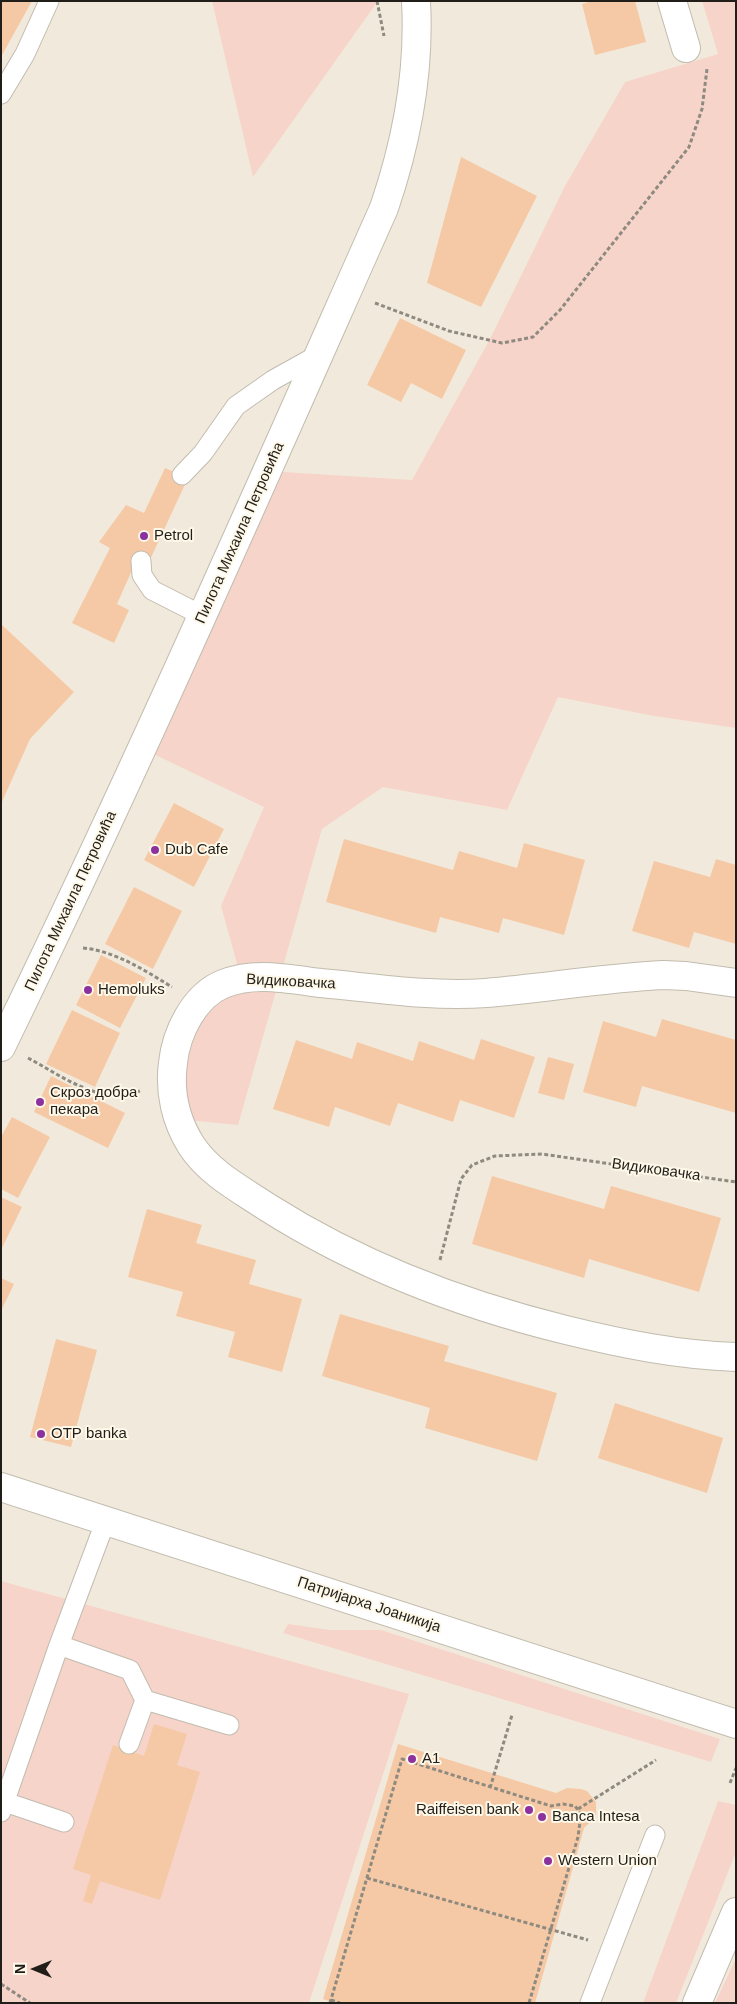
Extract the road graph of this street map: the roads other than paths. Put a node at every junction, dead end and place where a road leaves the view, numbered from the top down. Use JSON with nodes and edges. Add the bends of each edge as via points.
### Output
{"nodes":[{"id":1,"x":49,"y":1,"type":"edge"},
{"id":2,"x":416,"y":1,"type":"edge"},
{"id":3,"x":672,"y":1,"type":"edge"},
{"id":4,"x":684,"y":42,"type":"road end"},
{"id":5,"x":1,"y":94,"type":"edge"},
{"id":6,"x":318,"y":355,"type":"junction"},
{"id":7,"x":182,"y":475,"type":"dead end"},
{"id":8,"x":141,"y":561,"type":"dead end"},
{"id":9,"x":203,"y":616,"type":"junction"},
{"id":10,"x":736,"y":983,"type":"edge"},
{"id":11,"x":13,"y":1051,"type":"edge"},
{"id":12,"x":736,"y":1357,"type":"edge"},
{"id":13,"x":1,"y":1487,"type":"edge"},
{"id":14,"x":106,"y":1520,"type":"junction"},
{"id":15,"x":59,"y":1645,"type":"junction"},
{"id":16,"x":146,"y":1700,"type":"junction"},
{"id":17,"x":736,"y":1724,"type":"edge"},
{"id":18,"x":229,"y":1725,"type":"dead end"},
{"id":19,"x":129,"y":1744,"type":"dead end"},
{"id":20,"x":3,"y":1807,"type":"edge"},
{"id":21,"x":64,"y":1822,"type":"dead end"},
{"id":22,"x":655,"y":1835,"type":"dead end"},
{"id":23,"x":736,"y":1912,"type":"edge"},
{"id":24,"x":590,"y":2003,"type":"edge"},
{"id":25,"x":697,"y":2003,"type":"edge"}],
"edges":[{"from":1,"to":5,"type":"lane","via":[[25,54]]},
{"from":2,"to":6,"type":"main road","name":"Пилота Михаила Петровића","via":[[414,84],[399,165],[384,208]]},
{"from":3,"to":4,"type":"main road"},
{"from":6,"to":7,"type":"lane","via":[[273,380],[236,406],[203,453]]},
{"from":6,"to":9,"type":"main road","name":"Пилота Михаила Петровића"},
{"from":8,"to":9,"type":"lane","via":[[142,575],[152,590]]},
{"from":9,"to":11,"type":"main road","name":"Пилота Михаила Петровића","via":[[68,909]]},
{"from":10,"to":12,"type":"main road","name":"Видиковачка","via":[[663,975],[459,994],[241,978],[220,985],[190,1014],[174,1054],[171,1081],[178,1119],[203,1161],[217,1174],[325,1242],[374,1266],[432,1290],[539,1323],[660,1351]]},
{"from":13,"to":14,"type":"main road","name":"Патријарха Јоаникија"},
{"from":14,"to":15,"type":"lane"},
{"from":14,"to":17,"type":"main road","name":"Патријарха Јоаникија"},
{"from":15,"to":16,"type":"lane","via":[[130,1670]]},
{"from":15,"to":20,"type":"lane"},
{"from":16,"to":18,"type":"lane"},
{"from":16,"to":19,"type":"lane"},
{"from":20,"to":21,"type":"lane"},
{"from":22,"to":24,"type":"lane"},
{"from":23,"to":25,"type":"main road"}]}
